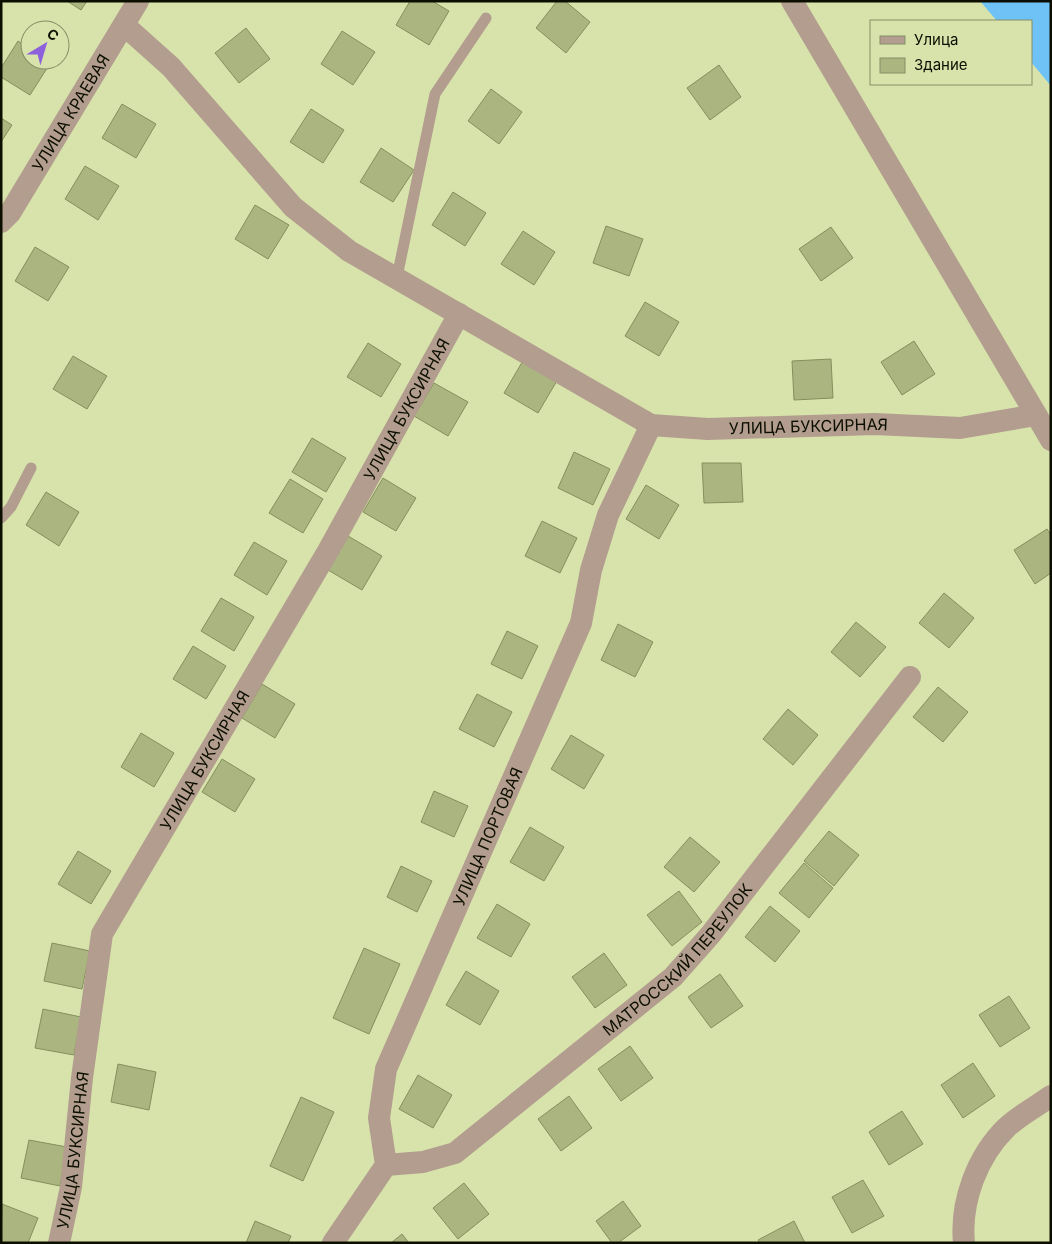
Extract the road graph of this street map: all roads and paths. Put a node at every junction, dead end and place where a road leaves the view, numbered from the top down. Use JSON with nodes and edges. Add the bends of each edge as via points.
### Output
{"nodes":[{"id":1,"x":138,"y":1,"type":"edge"},
{"id":2,"x":792,"y":1,"type":"edge"},
{"id":3,"x":486,"y":18,"type":"dead end"},
{"id":4,"x":124,"y":25,"type":"junction"},
{"id":5,"x":1,"y":222,"type":"edge"},
{"id":6,"x":397,"y":277,"type":"junction"},
{"id":7,"x":459,"y":314,"type":"junction"},
{"id":8,"x":1036,"y":415,"type":"junction"},
{"id":9,"x":651,"y":425,"type":"junction"},
{"id":10,"x":1051,"y":440,"type":"edge"},
{"id":11,"x":31,"y":468,"type":"dead end"},
{"id":12,"x":1,"y":518,"type":"edge"},
{"id":13,"x":910,"y":677,"type":"dead end"},
{"id":14,"x":1051,"y":1096,"type":"edge"},
{"id":15,"x":386,"y":1165,"type":"junction"},
{"id":16,"x":957,"y":1239,"type":"edge"},
{"id":17,"x":59,"y":1243,"type":"edge"},
{"id":18,"x":333,"y":1243,"type":"edge"}],
"edges":[{"from":1,"to":4,"type":"street","name":"УЛИЦА КРАЕВАЯ"},
{"from":2,"to":8,"type":"street"},
{"from":3,"to":6,"type":"lane","via":[[435,94]]},
{"from":4,"to":5,"type":"street","name":"УЛИЦА КРАЕВАЯ","via":[[10,213]]},
{"from":4,"to":6,"type":"street","name":"УЛИЦА БУКСИРНАЯ","via":[[171,67],[293,207],[349,251]]},
{"from":6,"to":7,"type":"street","name":"УЛИЦА БУКСИРНАЯ"},
{"from":7,"to":9,"type":"street","name":"УЛИЦА БУКСИРНАЯ"},
{"from":7,"to":17,"type":"street","name":"УЛИЦА БУКСИРНАЯ","via":[[328,552],[102,934],[70,1187]]},
{"from":8,"to":9,"type":"street","name":"УЛИЦА БУКСИРНАЯ","via":[[960,428],[875,424],[708,430]]},
{"from":8,"to":10,"type":"street"},
{"from":9,"to":15,"type":"street","name":"УЛИЦА ПОРТОВАЯ","via":[[608,515],[591,570],[581,623],[386,1069],[379,1118]]},
{"from":11,"to":12,"type":"lane","via":[[11,507]]},
{"from":13,"to":15,"type":"street","name":"МАТРОССКИЙ ПЕРЕУЛОК","via":[[711,934],[673,977],[455,1153],[423,1162]]},
{"from":14,"to":16,"type":"street","via":[[1007,1127],[988,1150],[968,1193]]},
{"from":15,"to":18,"type":"street"}]}
